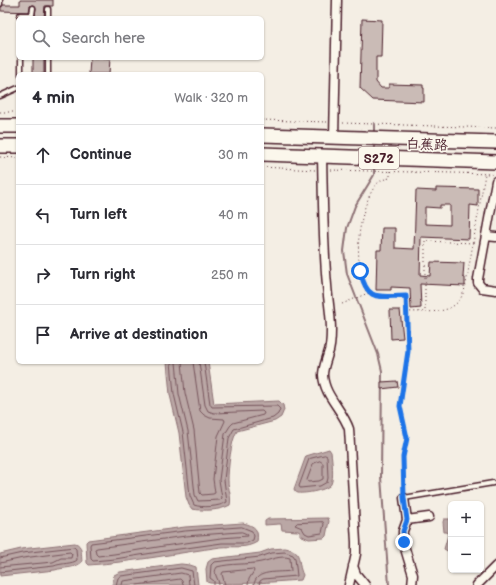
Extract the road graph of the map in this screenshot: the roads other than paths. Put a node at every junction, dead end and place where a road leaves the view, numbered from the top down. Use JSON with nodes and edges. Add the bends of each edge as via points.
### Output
{"nodes":[{"id":1,"x":0,"y":0,"type":"edge"},
{"id":2,"x":337,"y":0,"type":"edge"},
{"id":3,"x":0,"y":4,"type":"edge"},
{"id":4,"x":33,"y":8,"type":"dead end"},
{"id":5,"x":48,"y":8,"type":"dead end"},
{"id":6,"x":20,"y":16,"type":"edge"},
{"id":7,"x":48,"y":16,"type":"edge"},
{"id":8,"x":21,"y":60,"type":"edge"},
{"id":9,"x":48,"y":60,"type":"edge"},
{"id":10,"x":21,"y":72,"type":"edge"},
{"id":11,"x":48,"y":72,"type":"edge"},
{"id":12,"x":16,"y":89,"type":"edge"},
{"id":13,"x":0,"y":96,"type":"edge"},
{"id":14,"x":0,"y":126,"type":"edge"},
{"id":15,"x":16,"y":126,"type":"edge"},
{"id":16,"x":264,"y":135,"type":"edge"},
{"id":17,"x":334,"y":137,"type":"junction"},
{"id":18,"x":450,"y":141,"type":"junction"},
{"id":19,"x":496,"y":142,"type":"edge"},
{"id":20,"x":0,"y":146,"type":"edge"},
{"id":21,"x":16,"y":146,"type":"edge"},
{"id":22,"x":264,"y":154,"type":"edge"},
{"id":23,"x":322,"y":156,"type":"junction"},
{"id":24,"x":449,"y":160,"type":"junction"},
{"id":25,"x":496,"y":162,"type":"edge"},
{"id":26,"x":496,"y":181,"type":"edge"},
{"id":27,"x":486,"y":236,"type":"junction"},
{"id":28,"x":496,"y":237,"type":"edge"},
{"id":29,"x":496,"y":290,"type":"edge"},
{"id":30,"x":493,"y":483,"type":"dead end"},
{"id":31,"x":404,"y":498,"type":"joint"},
{"id":32,"x":429,"y":517,"type":"dead end"},
{"id":33,"x":407,"y":520,"type":"junction"},
{"id":34,"x":353,"y":566,"type":"junction"},
{"id":35,"x":496,"y":566,"type":"edge"},
{"id":36,"x":349,"y":585,"type":"edge"},
{"id":37,"x":365,"y":585,"type":"edge"},
{"id":38,"x":412,"y":585,"type":"edge"},
{"id":39,"x":477,"y":585,"type":"edge"}],
"edges":[{"from":1,"to":3,"type":"lane"},
{"from":2,"to":17,"type":"street"},
{"from":4,"to":6,"type":"lane","via":[[32,15]]},
{"from":5,"to":7,"type":"lane"},
{"from":8,"to":10,"type":"lane"},
{"from":9,"to":11,"type":"lane"},
{"from":12,"to":13,"type":"lane"},
{"from":14,"to":15,"type":"main road"},
{"from":16,"to":17,"type":"main road","name":"白蕉路","number":"S272"},
{"from":17,"to":18,"type":"main road","name":"白蕉路","number":"S272"},
{"from":18,"to":19,"type":"main road","name":"白蕉路","number":"S272"},
{"from":18,"to":24,"type":"main road"},
{"from":20,"to":21,"type":"main road"},
{"from":22,"to":23,"type":"main road","name":"白蕉路","number":"S272"},
{"from":23,"to":24,"type":"main road","name":"白蕉路","number":"S272"},
{"from":23,"to":34,"type":"street","via":[[327,285],[332,336],[323,374],[331,399],[346,418],[349,429],[356,542]]},
{"from":24,"to":25,"type":"main road","name":"白蕉路","number":"S272"},
{"from":26,"to":27,"type":"street"},
{"from":27,"to":28,"type":"street"},
{"from":27,"to":29,"type":"street","via":[[478,283],[482,288]]},
{"from":30,"to":31,"type":"lane"},
{"from":31,"to":33,"type":"street"},
{"from":32,"to":33,"type":"street"},
{"from":33,"to":38,"type":"street","via":[[403,531],[413,575]]},
{"from":34,"to":36,"type":"street"},
{"from":34,"to":37,"type":"street"},
{"from":35,"to":39,"type":"street"}]}
